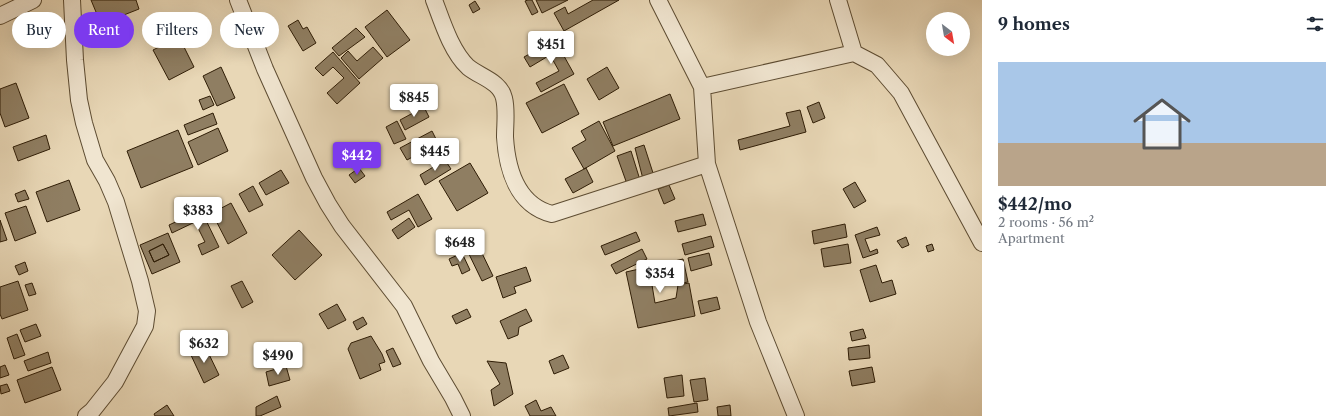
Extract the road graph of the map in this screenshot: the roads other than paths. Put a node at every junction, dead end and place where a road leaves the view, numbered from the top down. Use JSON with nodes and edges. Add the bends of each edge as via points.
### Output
{"nodes":[{"id":1,"x":33,"y":0,"type":"edge"},
{"id":2,"x":72,"y":0,"type":"edge"},
{"id":3,"x":238,"y":0,"type":"edge"},
{"id":4,"x":434,"y":0,"type":"edge"},
{"id":5,"x":658,"y":0,"type":"edge"},
{"id":6,"x":838,"y":0,"type":"edge"},
{"id":7,"x":0,"y":16,"type":"edge"},
{"id":8,"x":854,"y":53,"type":"junction"},
{"id":9,"x":702,"y":87,"type":"junction"},
{"id":10,"x":708,"y":164,"type":"junction"},
{"id":11,"x":982,"y":243,"type":"edge"},
{"id":12,"x":86,"y":416,"type":"edge"},
{"id":13,"x":462,"y":416,"type":"edge"},
{"id":14,"x":796,"y":416,"type":"edge"}],
"edges":[{"from":1,"to":7,"type":"street"},
{"from":2,"to":12,"type":"street","via":[[75,60],[84,123],[95,160],[116,202],[147,311],[145,326],[115,382]]},
{"from":3,"to":13,"type":"street","via":[[265,69],[321,192],[342,226],[404,306]]},
{"from":4,"to":10,"type":"street","via":[[445,29],[462,60],[480,76],[498,86],[504,96],[505,138],[509,164],[516,184],[532,205],[552,214]]},
{"from":5,"to":9,"type":"street"},
{"from":6,"to":8,"type":"street"},
{"from":8,"to":9,"type":"street"},
{"from":8,"to":11,"type":"street","via":[[877,65],[900,93]]},
{"from":9,"to":10,"type":"street"},
{"from":10,"to":14,"type":"street","via":[[758,322]]}]}
